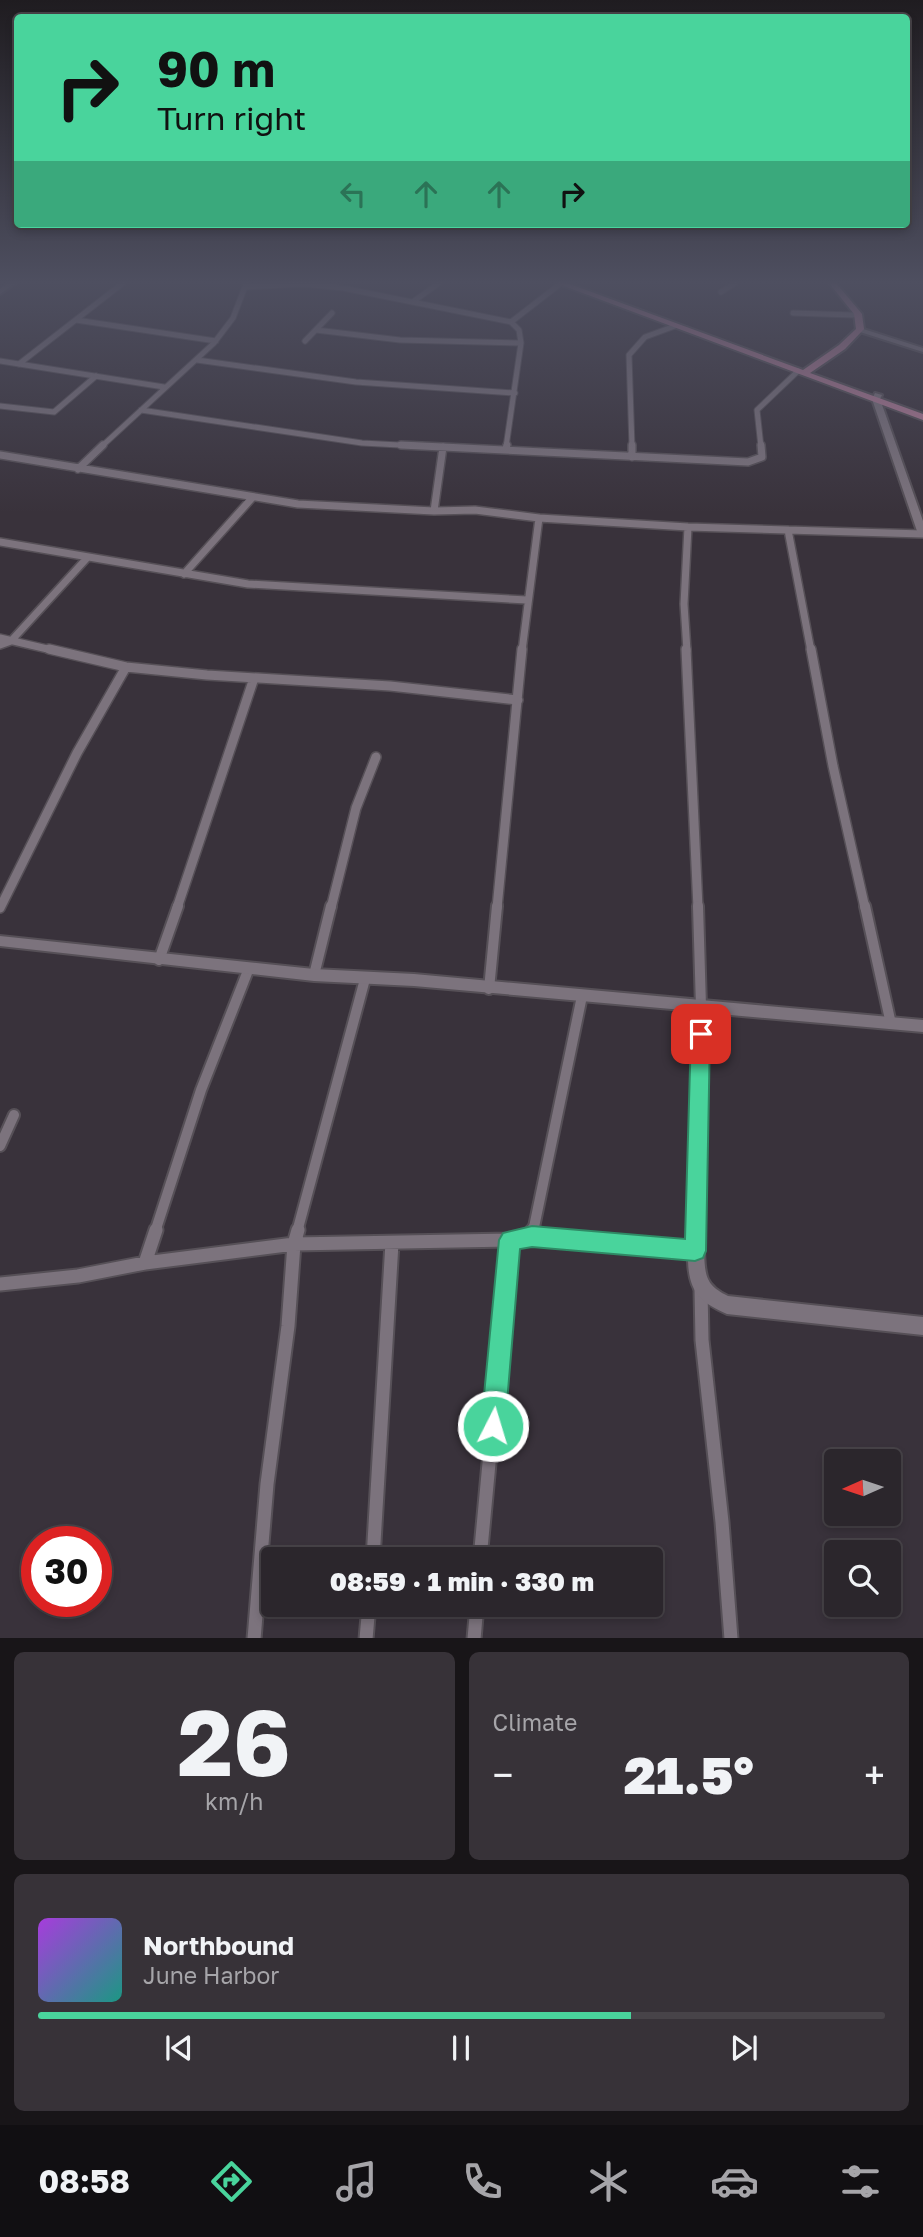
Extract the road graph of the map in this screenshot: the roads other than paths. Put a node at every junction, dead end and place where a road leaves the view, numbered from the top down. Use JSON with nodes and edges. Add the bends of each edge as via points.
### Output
{"nodes":[{"id":1,"x":25,"y":359,"type":"edge"},
{"id":2,"x":519,"y":359,"type":"edge"},
{"id":3,"x":629,"y":359,"type":"edge"},
{"id":4,"x":769,"y":359,"type":"edge"},
{"id":5,"x":771,"y":359,"type":"edge"},
{"id":6,"x":817,"y":359,"type":"edge"},
{"id":7,"x":821,"y":359,"type":"edge"},
{"id":8,"x":197,"y":360,"type":"joint"},
{"id":9,"x":0,"y":361,"type":"edge"},
{"id":10,"x":19,"y":364,"type":"junction"},
{"id":11,"x":802,"y":371,"type":"junction"},
{"id":12,"x":96,"y":376,"type":"junction"},
{"id":13,"x":164,"y":387,"type":"junction"},
{"id":14,"x":515,"y":393,"type":"junction"},
{"id":15,"x":877,"y":397,"type":"junction"},
{"id":16,"x":0,"y":406,"type":"edge"},
{"id":17,"x":141,"y":410,"type":"junction"},
{"id":18,"x":923,"y":414,"type":"edge"},
{"id":19,"x":443,"y":447,"type":"junction"},
{"id":20,"x":506,"y":449,"type":"junction"},
{"id":21,"x":3,"y":456,"type":"edge"},
{"id":22,"x":632,"y":457,"type":"junction"},
{"id":23,"x":0,"y":462,"type":"edge"},
{"id":24,"x":78,"y":469,"type":"junction"},
{"id":25,"x":252,"y":498,"type":"junction"},
{"id":26,"x":434,"y":511,"type":"junction"},
{"id":27,"x":539,"y":518,"type":"junction"},
{"id":28,"x":688,"y":527,"type":"junction"},
{"id":29,"x":788,"y":530,"type":"junction"},
{"id":30,"x":923,"y":534,"type":"edge"},
{"id":31,"x":0,"y":542,"type":"edge"},
{"id":32,"x":87,"y":558,"type":"junction"},
{"id":33,"x":184,"y":574,"type":"junction"},
{"id":34,"x":527,"y":600,"type":"junction"},
{"id":35,"x":0,"y":638,"type":"edge"},
{"id":36,"x":11,"y":641,"type":"junction"},
{"id":37,"x":0,"y":645,"type":"edge"},
{"id":38,"x":126,"y":667,"type":"junction"},
{"id":39,"x":254,"y":678,"type":"junction"},
{"id":40,"x":518,"y":700,"type":"junction"},
{"id":41,"x":376,"y":757,"type":"dead end"},
{"id":42,"x":0,"y":908,"type":"edge"},
{"id":43,"x":0,"y":941,"type":"edge"},
{"id":44,"x":159,"y":960,"type":"junction"},
{"id":45,"x":249,"y":968,"type":"junction"},
{"id":46,"x":314,"y":975,"type":"junction"},
{"id":47,"x":365,"y":979,"type":"junction"},
{"id":48,"x":489,"y":989,"type":"junction"},
{"id":49,"x":582,"y":996,"type":"junction"},
{"id":50,"x":702,"y":1007,"type":"junction"},
{"id":51,"x":891,"y":1024,"type":"junction"},
{"id":52,"x":923,"y":1026,"type":"edge"},
{"id":53,"x":14,"y":1115,"type":"dead end"},
{"id":54,"x":0,"y":1146,"type":"edge"},
{"id":55,"x":532,"y":1237,"type":"junction"},
{"id":56,"x":510,"y":1240,"type":"junction"},
{"id":57,"x":391,"y":1243,"type":"junction"},
{"id":58,"x":294,"y":1244,"type":"junction"},
{"id":59,"x":695,"y":1251,"type":"junction"},
{"id":60,"x":145,"y":1263,"type":"junction"},
{"id":61,"x":0,"y":1284,"type":"edge"},
{"id":62,"x":701,"y":1289,"type":"junction"},
{"id":63,"x":923,"y":1326,"type":"edge"},
{"id":64,"x":374,"y":1547,"type":"edge"},
{"id":65,"x":481,"y":1547,"type":"edge"},
{"id":66,"x":368,"y":1617,"type":"edge"},
{"id":67,"x":476,"y":1617,"type":"edge"},
{"id":68,"x":254,"y":1638,"type":"edge"},
{"id":69,"x":366,"y":1638,"type":"edge"},
{"id":70,"x":474,"y":1638,"type":"edge"},
{"id":71,"x":731,"y":1638,"type":"edge"}],
"edges":[{"from":1,"to":10,"type":"street"},
{"from":2,"to":14,"type":"street"},
{"from":3,"to":22,"type":"street"},
{"from":4,"to":11,"type":"main road"},
{"from":5,"to":11,"type":"main road"},
{"from":6,"to":11,"type":"main road"},
{"from":7,"to":11,"type":"main road"},
{"from":8,"to":13,"type":"street"},
{"from":8,"to":14,"type":"street","via":[[356,382]]},
{"from":9,"to":10,"type":"street"},
{"from":10,"to":12,"type":"street"},
{"from":11,"to":15,"type":"main road"},
{"from":11,"to":22,"type":"street","via":[[757,410],[759,460]]},
{"from":12,"to":13,"type":"street"},
{"from":12,"to":16,"type":"street","via":[[54,412]]},
{"from":13,"to":17,"type":"street"},
{"from":14,"to":20,"type":"street"},
{"from":15,"to":18,"type":"main road"},
{"from":15,"to":30,"type":"street"},
{"from":17,"to":19,"type":"street","via":[[335,440]]},
{"from":17,"to":24,"type":"street"},
{"from":19,"to":20,"type":"street"},
{"from":19,"to":26,"type":"street"},
{"from":20,"to":22,"type":"street"},
{"from":21,"to":23,"type":"street"},
{"from":21,"to":24,"type":"street"},
{"from":24,"to":25,"type":"street"},
{"from":25,"to":26,"type":"street"},
{"from":25,"to":33,"type":"street"},
{"from":26,"to":27,"type":"street","via":[[475,510]]},
{"from":27,"to":28,"type":"street"},
{"from":27,"to":34,"type":"street"},
{"from":28,"to":29,"type":"street"},
{"from":28,"to":50,"type":"street","via":[[684,604]]},
{"from":29,"to":30,"type":"street"},
{"from":29,"to":51,"type":"street"},
{"from":31,"to":32,"type":"street"},
{"from":32,"to":33,"type":"street"},
{"from":32,"to":36,"type":"street"},
{"from":33,"to":34,"type":"street","via":[[248,584]]},
{"from":34,"to":40,"type":"street"},
{"from":35,"to":36,"type":"street"},
{"from":36,"to":37,"type":"street"},
{"from":36,"to":38,"type":"street"},
{"from":38,"to":39,"type":"street"},
{"from":38,"to":42,"type":"street","via":[[77,753]]},
{"from":39,"to":40,"type":"street"},
{"from":39,"to":44,"type":"street"},
{"from":40,"to":48,"type":"street"},
{"from":41,"to":46,"type":"street","via":[[356,808]]},
{"from":43,"to":44,"type":"street"},
{"from":44,"to":45,"type":"street"},
{"from":45,"to":46,"type":"street"},
{"from":45,"to":60,"type":"street","via":[[201,1090]]},
{"from":46,"to":47,"type":"street"},
{"from":47,"to":48,"type":"street"},
{"from":47,"to":58,"type":"street"},
{"from":48,"to":49,"type":"street"},
{"from":49,"to":50,"type":"street"},
{"from":49,"to":55,"type":"street"},
{"from":50,"to":51,"type":"street"},
{"from":50,"to":59,"type":"street"},
{"from":51,"to":52,"type":"street"},
{"from":53,"to":54,"type":"street"},
{"from":55,"to":56,"type":"street"},
{"from":55,"to":59,"type":"street"},
{"from":56,"to":57,"type":"street"},
{"from":56,"to":65,"type":"street"},
{"from":57,"to":58,"type":"street"},
{"from":57,"to":64,"type":"street"},
{"from":58,"to":60,"type":"street"},
{"from":58,"to":68,"type":"street"},
{"from":59,"to":62,"type":"street"},
{"from":60,"to":61,"type":"street"},
{"from":62,"to":63,"type":"street","via":[[727,1305]]},
{"from":62,"to":71,"type":"street"},
{"from":66,"to":69,"type":"street"},
{"from":67,"to":70,"type":"street"}]}
